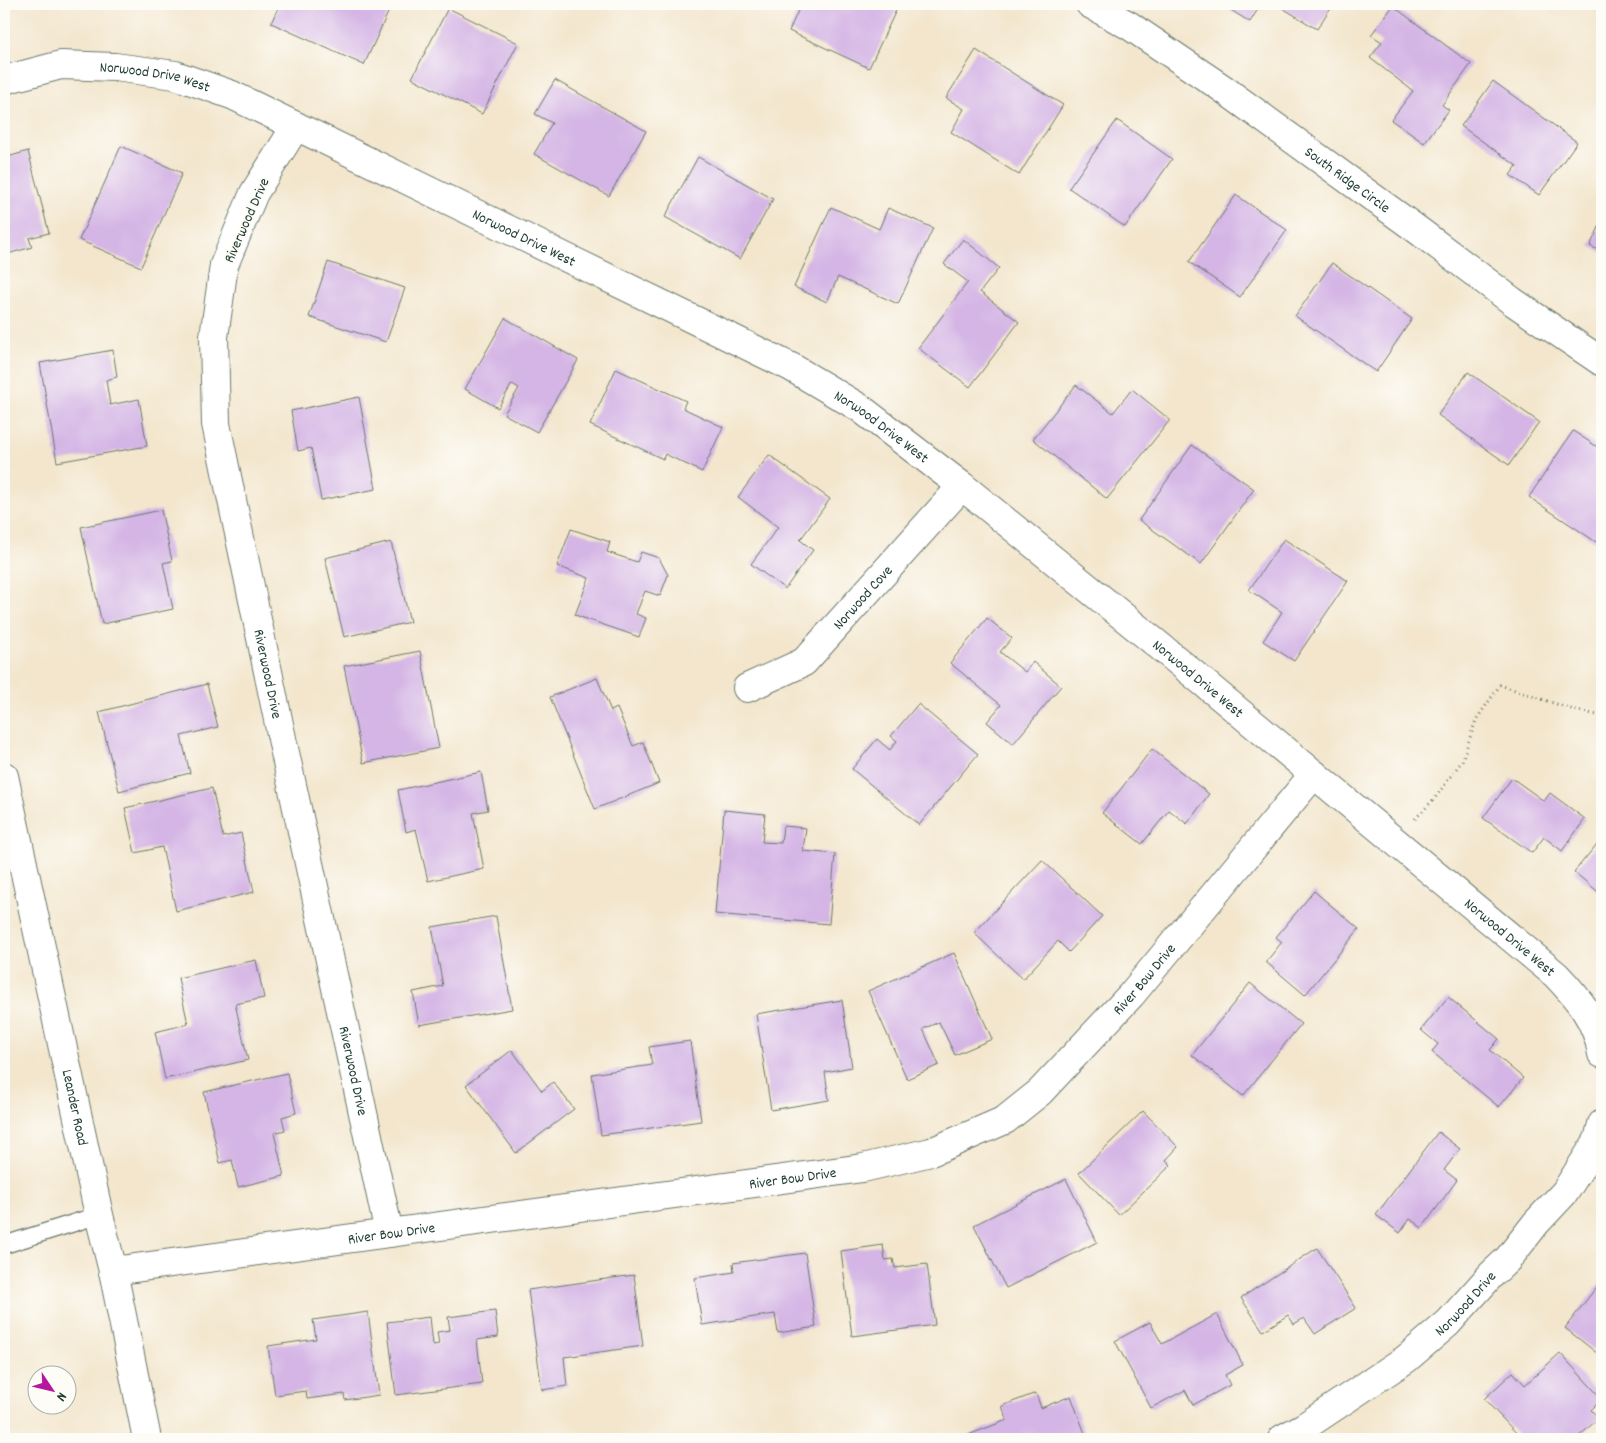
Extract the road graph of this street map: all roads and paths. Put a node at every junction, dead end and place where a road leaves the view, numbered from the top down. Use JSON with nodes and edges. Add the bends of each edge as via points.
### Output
{"nodes":[{"id":1,"x":1090,"y":4,"type":"edge"},
{"id":2,"x":4,"y":80,"type":"edge"},
{"id":3,"x":296,"y":126,"type":"junction"},
{"id":4,"x":1602,"y":362,"type":"edge"},
{"id":5,"x":962,"y":486,"type":"junction"},
{"id":6,"x":747,"y":688,"type":"dead end"},
{"id":7,"x":1602,"y":716,"type":"edge"},
{"id":8,"x":1314,"y":774,"type":"junction"},
{"id":9,"x":4,"y":776,"type":"edge"},
{"id":10,"x":1394,"y":841,"type":"junction"},
{"id":11,"x":1602,"y":1054,"type":"edge"},
{"id":12,"x":1602,"y":1124,"type":"edge"},
{"id":13,"x":98,"y":1215,"type":"junction"},
{"id":14,"x":389,"y":1233,"type":"junction"},
{"id":15,"x":4,"y":1245,"type":"edge"},
{"id":16,"x":113,"y":1271,"type":"junction"},
{"id":17,"x":147,"y":1439,"type":"edge"},
{"id":18,"x":1282,"y":1439,"type":"edge"}],
"edges":[{"from":1,"to":4,"type":"street","name":"South Ridge Circle","via":[[1130,26],[1222,88],[1512,301]]},
{"from":2,"to":3,"type":"street","name":"Norwood Drive West","via":[[61,65],[116,67],[175,75],[232,95]]},
{"from":3,"to":5,"type":"street","name":"Norwood Drive West","via":[[791,367],[860,408]]},
{"from":3,"to":14,"type":"street","name":"Riverwood Drive","via":[[254,193],[224,265],[214,337],[216,424]]},
{"from":5,"to":6,"type":"street","name":"Norwood Cove","via":[[804,662]]},
{"from":5,"to":8,"type":"street","name":"Norwood Drive West"},
{"from":7,"to":10,"type":"path","via":[[1500,685],[1476,720],[1462,761],[1435,798]]},
{"from":8,"to":10,"type":"street","name":"Norwood Drive West"},
{"from":8,"to":14,"type":"street","name":"River Bow Drive","via":[[1131,995],[1040,1092],[1005,1120],[931,1152],[863,1168]]},
{"from":9,"to":13,"type":"street","name":"Leander Road"},
{"from":10,"to":11,"type":"street","name":"Norwood Drive West","via":[[1556,975],[1588,1014],[1600,1037]]},
{"from":12,"to":18,"type":"street","name":"Norwood Drive","via":[[1598,1140],[1565,1192],[1448,1323],[1406,1359]]},
{"from":13,"to":15,"type":"lane"},
{"from":13,"to":16,"type":"street","name":"Leander Road"},
{"from":14,"to":16,"type":"street","name":"River Bow Drive"},
{"from":16,"to":17,"type":"street","name":"Leander Road"}]}
